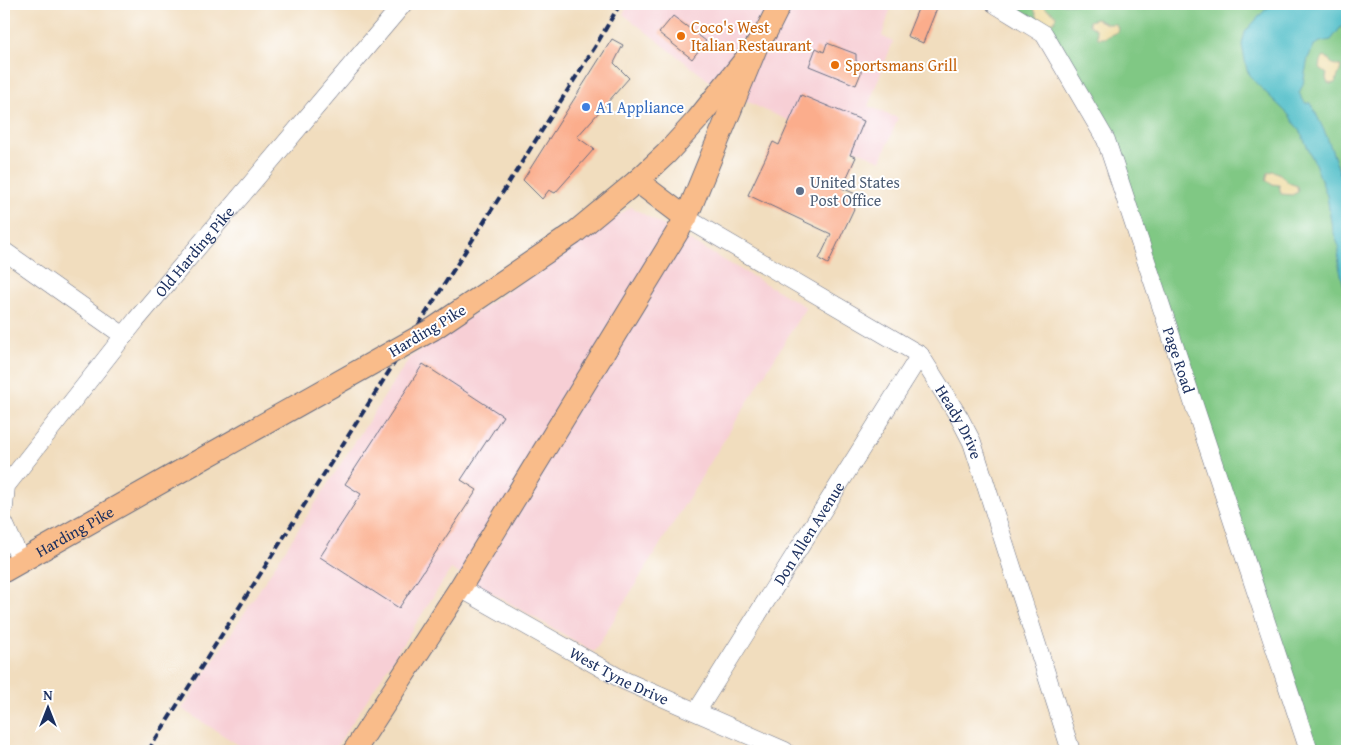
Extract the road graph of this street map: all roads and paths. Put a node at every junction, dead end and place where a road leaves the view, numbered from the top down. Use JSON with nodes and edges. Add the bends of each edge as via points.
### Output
{"nodes":[{"id":1,"x":404,"y":4,"type":"edge"},
{"id":2,"x":780,"y":4,"type":"edge"},
{"id":3,"x":995,"y":4,"type":"edge"},
{"id":4,"x":756,"y":45,"type":"junction"},
{"id":5,"x":637,"y":181,"type":"junction"},
{"id":6,"x":686,"y":218,"type":"junction"},
{"id":7,"x":4,"y":251,"type":"edge"},
{"id":8,"x":124,"y":336,"type":"junction"},
{"id":9,"x":920,"y":355,"type":"junction"},
{"id":10,"x":4,"y":507,"type":"edge"},
{"id":11,"x":4,"y":523,"type":"edge"},
{"id":12,"x":12,"y":566,"type":"edge"},
{"id":13,"x":460,"y":588,"type":"junction"},
{"id":14,"x":697,"y":712,"type":"junction"},
{"id":15,"x":354,"y":751,"type":"edge"},
{"id":16,"x":785,"y":751,"type":"edge"},
{"id":17,"x":1071,"y":751,"type":"edge"},
{"id":18,"x":1309,"y":751,"type":"edge"}],
"edges":[{"from":1,"to":8,"type":"street","name":"Old Harding Pike"},
{"from":2,"to":4,"type":"main road","name":"Harding Pike"},
{"from":3,"to":18,"type":"street","name":"Page Road","via":[[1044,34],[1106,140]]},
{"from":4,"to":5,"type":"main road","name":"Harding Pike","via":[[697,120]]},
{"from":4,"to":6,"type":"main road"},
{"from":5,"to":6,"type":"main road"},
{"from":5,"to":12,"type":"main road","name":"Harding Pike","bridge":true,"via":[[573,234],[433,328]]},
{"from":6,"to":9,"type":"street","name":"Heady Drive"},
{"from":6,"to":13,"type":"main road"},
{"from":7,"to":8,"type":"street"},
{"from":8,"to":10,"type":"street","name":"Old Harding Pike","via":[[6,486]]},
{"from":9,"to":14,"type":"street","name":"Don Allen Avenue"},
{"from":9,"to":17,"type":"street","name":"Heady Drive","via":[[972,442]]},
{"from":11,"to":12,"type":"street"},
{"from":13,"to":14,"type":"street","name":"West Tyne Drive","via":[[623,680]]},
{"from":13,"to":15,"type":"main road"},
{"from":14,"to":16,"type":"street","name":"West Tyne Drive"}]}
